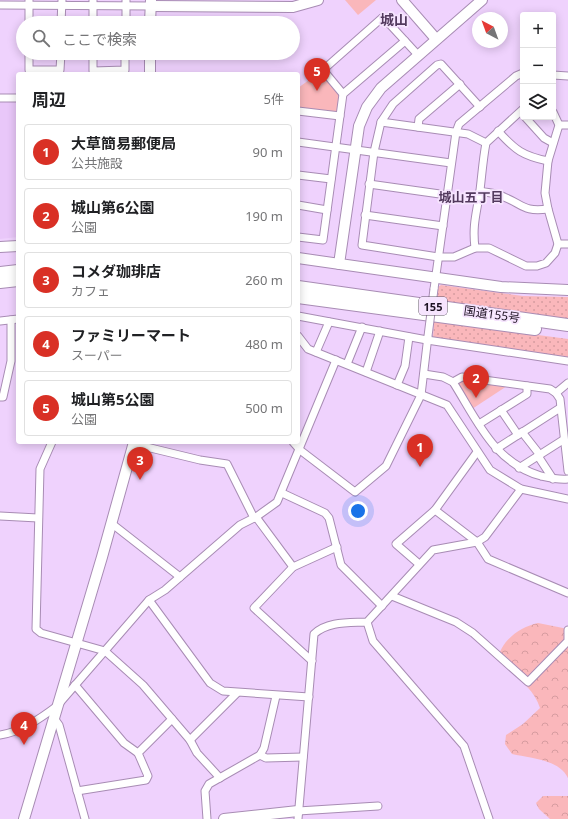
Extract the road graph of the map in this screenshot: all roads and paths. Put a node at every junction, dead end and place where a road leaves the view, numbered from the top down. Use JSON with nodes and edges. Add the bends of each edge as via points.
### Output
{"nodes":[{"id":1,"x":318,"y":0,"type":"edge"},
{"id":2,"x":482,"y":0,"type":"edge"},
{"id":3,"x":404,"y":2,"type":"edge"},
{"id":4,"x":29,"y":3,"type":"edge"},
{"id":5,"x":62,"y":3,"type":"edge"},
{"id":6,"x":93,"y":3,"type":"edge"},
{"id":7,"x":126,"y":3,"type":"edge"},
{"id":8,"x":151,"y":3,"type":"edge"},
{"id":9,"x":0,"y":5,"type":"edge"},
{"id":10,"x":29,"y":16,"type":"edge"},
{"id":11,"x":61,"y":16,"type":"edge"},
{"id":12,"x":93,"y":16,"type":"edge"},
{"id":13,"x":126,"y":16,"type":"edge"},
{"id":14,"x":150,"y":16,"type":"edge"},
{"id":15,"x":436,"y":39,"type":"junction"},
{"id":16,"x":405,"y":41,"type":"junction"},
{"id":17,"x":418,"y":55,"type":"junction"},
{"id":18,"x":29,"y":60,"type":"edge"},
{"id":19,"x":61,"y":60,"type":"edge"},
{"id":20,"x":93,"y":60,"type":"edge"},
{"id":21,"x":125,"y":60,"type":"edge"},
{"id":22,"x":150,"y":60,"type":"edge"},
{"id":23,"x":150,"y":72,"type":"edge"},
{"id":24,"x":520,"y":74,"type":"edge"},
{"id":25,"x":556,"y":75,"type":"edge"},
{"id":26,"x":568,"y":76,"type":"edge"},
{"id":27,"x":460,"y":84,"type":"junction"},
{"id":28,"x":343,"y":94,"type":"junction"},
{"id":29,"x":0,"y":98,"type":"edge"},
{"id":30,"x":16,"y":98,"type":"edge"},
{"id":31,"x":480,"y":107,"type":"junction"},
{"id":32,"x":300,"y":111,"type":"edge"},
{"id":33,"x":520,"y":115,"type":"edge"},
{"id":34,"x":340,"y":116,"type":"junction"},
{"id":35,"x":556,"y":118,"type":"edge"},
{"id":36,"x":529,"y":120,"type":"edge"},
{"id":37,"x":381,"y":122,"type":"junction"},
{"id":38,"x":559,"y":125,"type":"junction"},
{"id":39,"x":568,"y":125,"type":"edge"},
{"id":40,"x":418,"y":127,"type":"junction"},
{"id":41,"x":498,"y":131,"type":"junction"},
{"id":42,"x":456,"y":132,"type":"junction"},
{"id":43,"x":300,"y":142,"type":"edge"},
{"id":44,"x":486,"y":143,"type":"junction"},
{"id":45,"x":553,"y":143,"type":"junction"},
{"id":46,"x":336,"y":148,"type":"junction"},
{"id":47,"x":355,"y":150,"type":"junction"},
{"id":48,"x":374,"y":152,"type":"junction"},
{"id":49,"x":548,"y":161,"type":"junction"},
{"id":50,"x":451,"y":163,"type":"junction"},
{"id":51,"x":300,"y":175,"type":"edge"},
{"id":52,"x":331,"y":180,"type":"junction"},
{"id":53,"x":369,"y":184,"type":"junction"},
{"id":54,"x":480,"y":191,"type":"junction"},
{"id":55,"x":447,"y":195,"type":"junction"},
{"id":56,"x":300,"y":205,"type":"edge"},
{"id":57,"x":548,"y":209,"type":"junction"},
{"id":58,"x":327,"y":210,"type":"junction"},
{"id":59,"x":366,"y":215,"type":"junction"},
{"id":60,"x":443,"y":226,"type":"junction"},
{"id":61,"x":300,"y":237,"type":"edge"},
{"id":62,"x":558,"y":244,"type":"junction"},
{"id":63,"x":568,"y":244,"type":"edge"},
{"id":64,"x":16,"y":246,"type":"edge"},
{"id":65,"x":0,"y":248,"type":"edge"},
{"id":66,"x":475,"y":248,"type":"junction"},
{"id":67,"x":438,"y":257,"type":"junction"},
{"id":68,"x":300,"y":258,"type":"edge"},
{"id":69,"x":339,"y":264,"type":"junction"},
{"id":70,"x":16,"y":271,"type":"edge"},
{"id":71,"x":0,"y":273,"type":"edge"},
{"id":72,"x":435,"y":278,"type":"junction"},
{"id":73,"x":16,"y":280,"type":"edge"},
{"id":74,"x":0,"y":282,"type":"edge"},
{"id":75,"x":300,"y":287,"type":"edge"},
{"id":76,"x":568,"y":290,"type":"edge"},
{"id":77,"x":300,"y":297,"type":"edge"},
{"id":78,"x":300,"y":316,"type":"edge"},
{"id":79,"x":14,"y":319,"type":"edge"},
{"id":80,"x":0,"y":321,"type":"edge"},
{"id":81,"x":329,"y":322,"type":"junction"},
{"id":82,"x":568,"y":325,"type":"edge"},
{"id":83,"x":362,"y":327,"type":"junction"},
{"id":84,"x":380,"y":331,"type":"junction"},
{"id":85,"x":568,"y":333,"type":"edge"},
{"id":86,"x":409,"y":337,"type":"junction"},
{"id":87,"x":427,"y":338,"type":"junction"},
{"id":88,"x":300,"y":339,"type":"edge"},
{"id":89,"x":316,"y":352,"type":"junction"},
{"id":90,"x":336,"y":360,"type":"junction"},
{"id":91,"x":15,"y":361,"type":"edge"},
{"id":92,"x":568,"y":361,"type":"edge"},
{"id":93,"x":347,"y":364,"type":"junction"},
{"id":94,"x":366,"y":372,"type":"junction"},
{"id":95,"x":424,"y":374,"type":"junction"},
{"id":96,"x":453,"y":382,"type":"junction"},
{"id":97,"x":568,"y":383,"type":"edge"},
{"id":98,"x":397,"y":385,"type":"junction"},
{"id":99,"x":527,"y":386,"type":"junction"},
{"id":100,"x":556,"y":392,"type":"junction"},
{"id":101,"x":421,"y":395,"type":"junction"},
{"id":102,"x":0,"y":397,"type":"edge"},
{"id":103,"x":560,"y":408,"type":"junction"},
{"id":104,"x":501,"y":410,"type":"junction"},
{"id":105,"x":479,"y":424,"type":"junction"},
{"id":106,"x":520,"y":433,"type":"junction"},
{"id":107,"x":563,"y":440,"type":"junction"},
{"id":108,"x":51,"y":444,"type":"edge"},
{"id":109,"x":134,"y":444,"type":"edge"},
{"id":110,"x":138,"y":444,"type":"edge"},
{"id":111,"x":296,"y":444,"type":"edge"},
{"id":112,"x":496,"y":449,"type":"junction"},
{"id":113,"x":300,"y":450,"type":"junction"},
{"id":114,"x":477,"y":452,"type":"junction"},
{"id":115,"x":539,"y":455,"type":"junction"},
{"id":116,"x":519,"y":468,"type":"junction"},
{"id":117,"x":568,"y":471,"type":"edge"},
{"id":118,"x":553,"y":479,"type":"junction"},
{"id":119,"x":568,"y":479,"type":"edge"},
{"id":120,"x":521,"y":489,"type":"junction"},
{"id":121,"x":282,"y":493,"type":"junction"},
{"id":122,"x":568,"y":499,"type":"edge"},
{"id":123,"x":435,"y":510,"type":"junction"},
{"id":124,"x":0,"y":516,"type":"edge"},
{"id":125,"x":38,"y":518,"type":"junction"},
{"id":126,"x":255,"y":518,"type":"junction"},
{"id":127,"x":112,"y":523,"type":"junction"},
{"id":128,"x":477,"y":542,"type":"junction"},
{"id":129,"x":337,"y":547,"type":"junction"},
{"id":130,"x":420,"y":564,"type":"junction"},
{"id":131,"x":293,"y":567,"type":"junction"},
{"id":132,"x":180,"y":577,"type":"junction"},
{"id":133,"x":568,"y":593,"type":"edge"},
{"id":134,"x":392,"y":596,"type":"junction"},
{"id":135,"x":149,"y":600,"type":"junction"},
{"id":136,"x":382,"y":606,"type":"junction"},
{"id":137,"x":367,"y":622,"type":"junction"},
{"id":138,"x":568,"y":630,"type":"edge"},
{"id":139,"x":76,"y":643,"type":"junction"},
{"id":140,"x":105,"y":651,"type":"junction"},
{"id":141,"x":312,"y":661,"type":"junction"},
{"id":142,"x":75,"y":685,"type":"junction"},
{"id":143,"x":237,"y":693,"type":"junction"},
{"id":144,"x":276,"y":696,"type":"junction"},
{"id":145,"x":309,"y":697,"type":"junction"},
{"id":146,"x":57,"y":706,"type":"junction"},
{"id":147,"x":54,"y":718,"type":"junction"},
{"id":148,"x":172,"y":719,"type":"junction"},
{"id":149,"x":0,"y":735,"type":"edge"},
{"id":150,"x":190,"y":740,"type":"junction"},
{"id":151,"x":138,"y":753,"type":"junction"},
{"id":152,"x":260,"y":755,"type":"junction"},
{"id":153,"x":303,"y":757,"type":"junction"},
{"id":154,"x":220,"y":778,"type":"junction"},
{"id":155,"x":77,"y":791,"type":"junction"},
{"id":156,"x":378,"y":806,"type":"dead end"},
{"id":157,"x":298,"y":815,"type":"edge"},
{"id":158,"x":24,"y":819,"type":"edge"},
{"id":159,"x":85,"y":819,"type":"edge"},
{"id":160,"x":206,"y":819,"type":"edge"},
{"id":161,"x":224,"y":819,"type":"edge"},
{"id":162,"x":489,"y":819,"type":"edge"}],
"edges":[{"from":1,"to":8,"type":"street","via":[[293,7]]},
{"from":2,"to":15,"type":"street"},
{"from":3,"to":15,"type":"street"},
{"from":4,"to":5,"type":"street"},
{"from":4,"to":9,"type":"street"},
{"from":4,"to":10,"type":"street"},
{"from":5,"to":6,"type":"street"},
{"from":5,"to":11,"type":"street"},
{"from":6,"to":7,"type":"street"},
{"from":6,"to":12,"type":"street"},
{"from":7,"to":8,"type":"street"},
{"from":7,"to":13,"type":"street"},
{"from":8,"to":14,"type":"street"},
{"from":15,"to":17,"type":"street"},
{"from":16,"to":17,"type":"street"},
{"from":16,"to":28,"type":"street"},
{"from":16,"to":28,"type":"street","via":[[383,17],[322,70]]},
{"from":17,"to":47,"type":"street","via":[[373,97],[359,126]]},
{"from":18,"to":19,"type":"street","via":[[29,70],[60,70]]},
{"from":20,"to":21,"type":"street","via":[[93,71],[125,70]]},
{"from":22,"to":23,"type":"street"},
{"from":24,"to":31,"type":"street"},
{"from":25,"to":26,"type":"street"},
{"from":27,"to":31,"type":"street"},
{"from":27,"to":37,"type":"street","via":[[444,65],[437,65],[393,104]]},
{"from":27,"to":40,"type":"street","via":[[419,119]]},
{"from":28,"to":34,"type":"street"},
{"from":29,"to":30,"type":"street"},
{"from":31,"to":42,"type":"street","via":[[459,124]]},
{"from":32,"to":34,"type":"street"},
{"from":33,"to":41,"type":"street"},
{"from":34,"to":46,"type":"street"},
{"from":35,"to":38,"type":"street"},
{"from":36,"to":45,"type":"street","via":[[544,138]]},
{"from":37,"to":40,"type":"street"},
{"from":37,"to":48,"type":"street"},
{"from":38,"to":39,"type":"street"},
{"from":38,"to":45,"type":"street"},
{"from":40,"to":42,"type":"street"},
{"from":41,"to":44,"type":"street"},
{"from":41,"to":49,"type":"street","via":[[512,147],[528,157]]},
{"from":42,"to":44,"type":"street","via":[[468,134]]},
{"from":42,"to":50,"type":"street"},
{"from":43,"to":46,"type":"street"},
{"from":44,"to":54,"type":"street"},
{"from":45,"to":49,"type":"street"},
{"from":46,"to":47,"type":"street"},
{"from":46,"to":52,"type":"street"},
{"from":47,"to":48,"type":"street"},
{"from":47,"to":69,"type":"street"},
{"from":48,"to":50,"type":"street"},
{"from":48,"to":53,"type":"street"},
{"from":49,"to":57,"type":"street","via":[[545,193]]},
{"from":50,"to":55,"type":"street"},
{"from":51,"to":52,"type":"street"},
{"from":52,"to":58,"type":"street"},
{"from":53,"to":55,"type":"street"},
{"from":53,"to":59,"type":"street"},
{"from":54,"to":57,"type":"street","via":[[506,197],[525,209]]},
{"from":54,"to":66,"type":"street","via":[[473,231]]},
{"from":55,"to":60,"type":"street"},
{"from":56,"to":58,"type":"street"},
{"from":57,"to":62,"type":"street"},
{"from":58,"to":61,"type":"street","via":[[323,240]]},
{"from":59,"to":60,"type":"street"},
{"from":59,"to":67,"type":"street","via":[[362,245]]},
{"from":60,"to":67,"type":"street"},
{"from":62,"to":63,"type":"street"},
{"from":62,"to":66,"type":"street","via":[[553,257],[537,266],[526,266],[489,248]]},
{"from":64,"to":65,"type":"street"},
{"from":66,"to":67,"type":"street","via":[[454,257]]},
{"from":67,"to":72,"type":"street"},
{"from":68,"to":69,"type":"street"},
{"from":69,"to":72,"type":"street"},
{"from":70,"to":71,"type":"highway"},
{"from":72,"to":76,"type":"street","via":[[521,289]]},
{"from":72,"to":87,"type":"street","bridge":true},
{"from":73,"to":74,"type":"highway"},
{"from":75,"to":82,"type":"highway","name":"国道155号","number":"155"},
{"from":77,"to":85,"type":"highway","name":"国道155号","number":"155"},
{"from":78,"to":81,"type":"street"},
{"from":79,"to":80,"type":"street"},
{"from":79,"to":91,"type":"street"},
{"from":81,"to":83,"type":"street"},
{"from":81,"to":89,"type":"street"},
{"from":83,"to":84,"type":"street"},
{"from":83,"to":93,"type":"street"},
{"from":84,"to":86,"type":"street"},
{"from":84,"to":94,"type":"street"},
{"from":86,"to":87,"type":"street"},
{"from":86,"to":98,"type":"street","via":[[405,366]]},
{"from":87,"to":92,"type":"street"},
{"from":87,"to":95,"type":"street"},
{"from":88,"to":89,"type":"street","via":[[308,349]]},
{"from":89,"to":90,"type":"street"},
{"from":90,"to":93,"type":"street"},
{"from":90,"to":113,"type":"street"},
{"from":91,"to":102,"type":"street","via":[[3,397]]},
{"from":93,"to":94,"type":"street"},
{"from":94,"to":98,"type":"street"},
{"from":95,"to":96,"type":"street","via":[[443,377]]},
{"from":95,"to":101,"type":"street"},
{"from":96,"to":99,"type":"street","via":[[462,377]]},
{"from":96,"to":105,"type":"street"},
{"from":97,"to":100,"type":"street"},
{"from":98,"to":101,"type":"street"},
{"from":99,"to":100,"type":"street"},
{"from":99,"to":104,"type":"street","via":[[527,394]]},
{"from":100,"to":103,"type":"street","via":[[560,399]]},
{"from":101,"to":113,"type":"street","via":[[386,466],[355,492]]},
{"from":101,"to":114,"type":"street","via":[[447,406]]},
{"from":103,"to":106,"type":"street"},
{"from":103,"to":107,"type":"street"},
{"from":104,"to":105,"type":"street"},
{"from":104,"to":106,"type":"street"},
{"from":105,"to":112,"type":"street"},
{"from":106,"to":112,"type":"street"},
{"from":106,"to":115,"type":"street"},
{"from":107,"to":115,"type":"street"},
{"from":107,"to":117,"type":"street"},
{"from":108,"to":125,"type":"street","via":[[40,469]]},
{"from":109,"to":127,"type":"street"},
{"from":110,"to":126,"type":"street","via":[[226,464]]},
{"from":111,"to":113,"type":"street"},
{"from":112,"to":116,"type":"street","via":[[506,460]]},
{"from":113,"to":121,"type":"street"},
{"from":114,"to":120,"type":"street","via":[[490,470]]},
{"from":114,"to":123,"type":"street"},
{"from":115,"to":116,"type":"street"},
{"from":115,"to":118,"type":"street"},
{"from":116,"to":118,"type":"street"},
{"from":118,"to":119,"type":"street"},
{"from":120,"to":122,"type":"street"},
{"from":120,"to":128,"type":"street","via":[[485,537]]},
{"from":121,"to":126,"type":"street","via":[[272,508]]},
{"from":121,"to":129,"type":"street","via":[[325,513],[330,518]]},
{"from":123,"to":128,"type":"street"},
{"from":123,"to":130,"type":"street","via":[[396,544]]},
{"from":124,"to":125,"type":"street"},
{"from":125,"to":139,"type":"street","via":[[36,629],[41,633]]},
{"from":126,"to":131,"type":"street"},
{"from":126,"to":132,"type":"street","via":[[240,525]]},
{"from":127,"to":132,"type":"street"},
{"from":127,"to":139,"type":"street"},
{"from":128,"to":130,"type":"street","via":[[433,550]]},
{"from":128,"to":133,"type":"street","via":[[488,560]]},
{"from":129,"to":131,"type":"street"},
{"from":129,"to":136,"type":"street","via":[[343,568]]},
{"from":130,"to":134,"type":"street"},
{"from":131,"to":141,"type":"street","via":[[254,608]]},
{"from":132,"to":135,"type":"street"},
{"from":134,"to":136,"type":"street"},
{"from":134,"to":138,"type":"street","via":[[456,622],[473,633],[528,682],[568,641]]},
{"from":135,"to":140,"type":"street"},
{"from":135,"to":143,"type":"street","via":[[210,683],[223,691]]},
{"from":136,"to":137,"type":"street"},
{"from":137,"to":141,"type":"street","via":[[327,625],[320,628],[314,634]]},
{"from":137,"to":162,"type":"street","via":[[373,641],[464,746]]},
{"from":139,"to":140,"type":"street"},
{"from":139,"to":146,"type":"street"},
{"from":140,"to":142,"type":"street"},
{"from":140,"to":148,"type":"street","via":[[143,686]]},
{"from":141,"to":145,"type":"street"},
{"from":142,"to":146,"type":"street"},
{"from":142,"to":151,"type":"street","via":[[124,743]]},
{"from":143,"to":144,"type":"street"},
{"from":143,"to":150,"type":"street"},
{"from":144,"to":145,"type":"street"},
{"from":144,"to":152,"type":"street","via":[[264,748]]},
{"from":145,"to":153,"type":"street"},
{"from":146,"to":147,"type":"street"},
{"from":146,"to":149,"type":"street","via":[[11,734]]},
{"from":147,"to":155,"type":"street","via":[[59,725]]},
{"from":147,"to":158,"type":"street"},
{"from":148,"to":150,"type":"street"},
{"from":148,"to":151,"type":"street"},
{"from":150,"to":154,"type":"street","via":[[197,753]]},
{"from":151,"to":155,"type":"street","via":[[148,776],[146,780]]},
{"from":152,"to":153,"type":"street","via":[[266,758]]},
{"from":152,"to":154,"type":"street"},
{"from":153,"to":157,"type":"street"},
{"from":154,"to":160,"type":"street","via":[[209,784],[205,790]]},
{"from":155,"to":159,"type":"street"},
{"from":156,"to":157,"type":"street"},
{"from":157,"to":161,"type":"street"}]}
